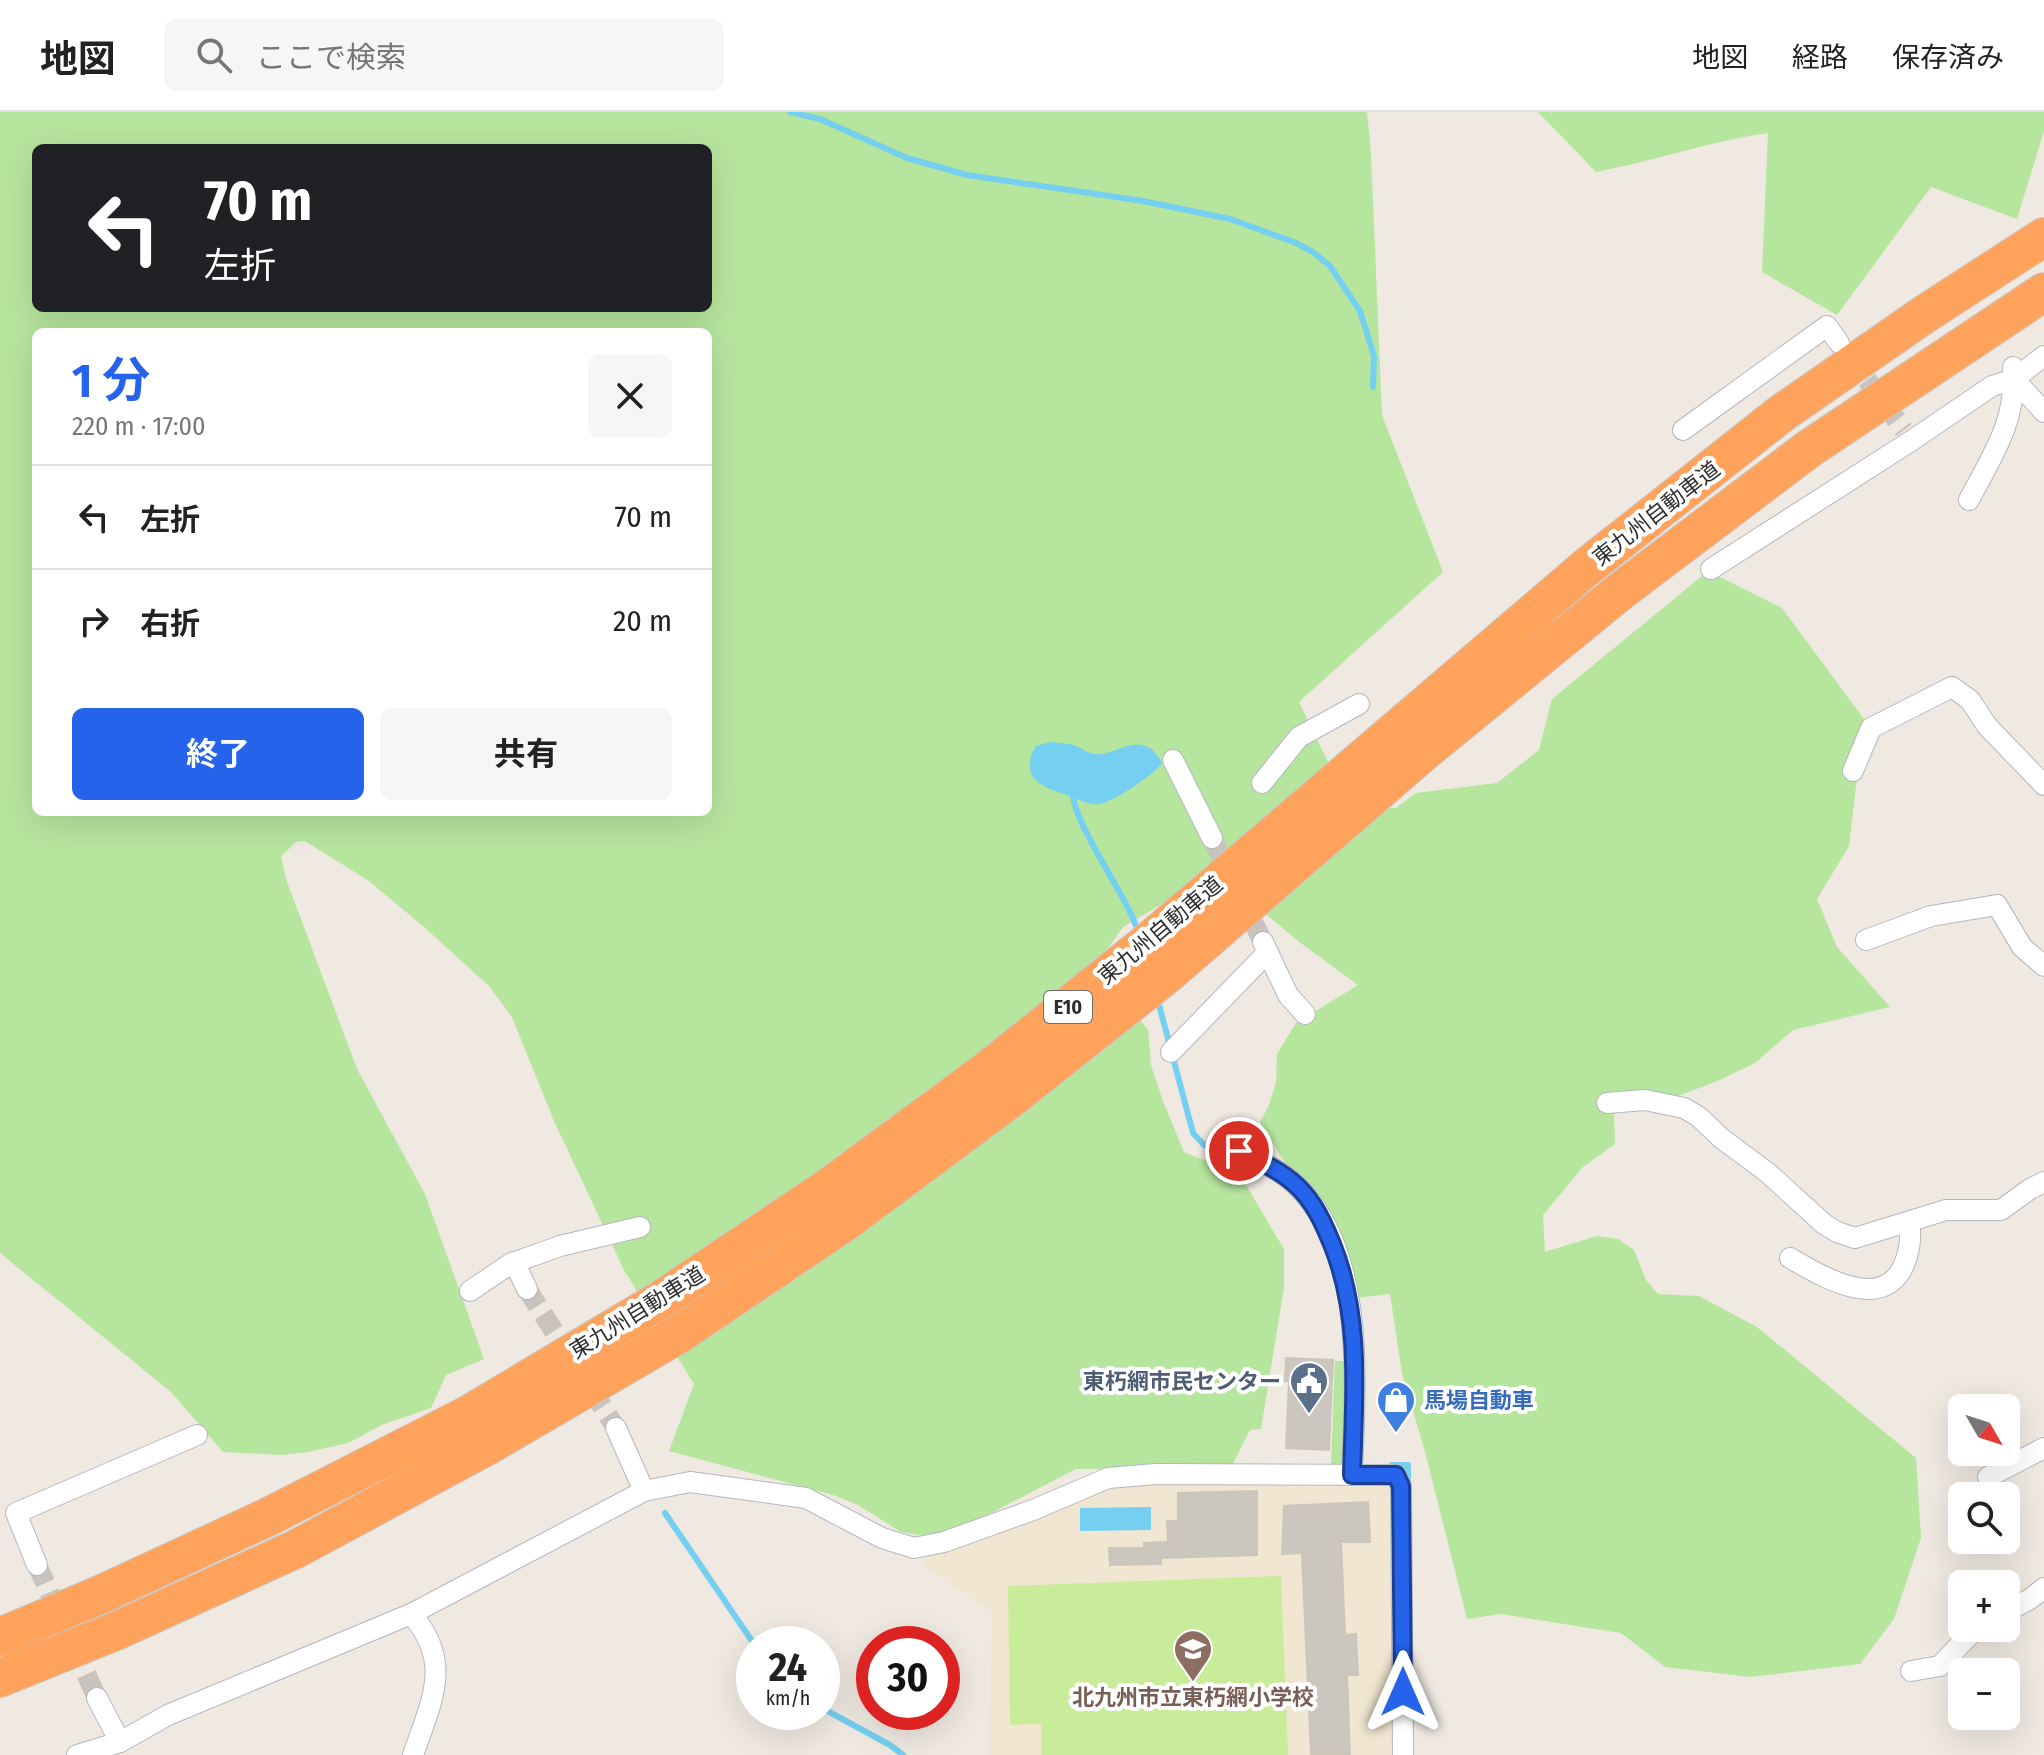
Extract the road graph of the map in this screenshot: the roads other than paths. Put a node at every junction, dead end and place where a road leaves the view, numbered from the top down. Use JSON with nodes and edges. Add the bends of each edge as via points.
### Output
{"nodes":[{"id":1,"x":2044,"y":237,"type":"edge"},
{"id":2,"x":2044,"y":292,"type":"edge"},
{"id":3,"x":1839,"y":343,"type":"tunnel mouth"},
{"id":4,"x":2044,"y":356,"type":"edge"},
{"id":5,"x":2014,"y":373,"type":"junction"},
{"id":6,"x":2044,"y":412,"type":"edge"},
{"id":7,"x":1683,"y":430,"type":"dead end"},
{"id":8,"x":1969,"y":500,"type":"dead end"},
{"id":9,"x":1711,"y":569,"type":"dead end"},
{"id":10,"x":1359,"y":704,"type":"dead end"},
{"id":11,"x":1173,"y":760,"type":"dead end"},
{"id":12,"x":1853,"y":771,"type":"dead end"},
{"id":13,"x":1262,"y":783,"type":"dead end"},
{"id":14,"x":2044,"y":785,"type":"edge"},
{"id":15,"x":1212,"y":838,"type":"tunnel mouth"},
{"id":16,"x":1866,"y":940,"type":"dead end"},
{"id":17,"x":2044,"y":966,"type":"edge"},
{"id":18,"x":1305,"y":1014,"type":"dead end"},
{"id":19,"x":1171,"y":1052,"type":"dead end"},
{"id":20,"x":1607,"y":1103,"type":"dead end"},
{"id":21,"x":1239,"y":1151,"type":"dead end"},
{"id":22,"x":2044,"y":1182,"type":"edge"},
{"id":23,"x":1909,"y":1223,"type":"junction"},
{"id":24,"x":640,"y":1227,"type":"dead end"},
{"id":25,"x":1790,"y":1258,"type":"dead end"},
{"id":26,"x":514,"y":1262,"type":"junction"},
{"id":27,"x":527,"y":1289,"type":"tunnel mouth"},
{"id":28,"x":470,"y":1291,"type":"dead end"},
{"id":29,"x":616,"y":1428,"type":"tunnel mouth"},
{"id":30,"x":197,"y":1435,"type":"dead end"},
{"id":31,"x":2044,"y":1448,"type":"edge"},
{"id":32,"x":1352,"y":1475,"type":"junction"},
{"id":33,"x":1988,"y":1477,"type":"dead end"},
{"id":34,"x":644,"y":1491,"type":"junction"},
{"id":35,"x":37,"y":1565,"type":"tunnel mouth"},
{"id":36,"x":2044,"y":1588,"type":"edge"},
{"id":37,"x":2020,"y":1604,"type":"edge"},
{"id":38,"x":411,"y":1614,"type":"junction"},
{"id":39,"x":0,"y":1637,"type":"edge"},
{"id":40,"x":1963,"y":1642,"type":"edge"},
{"id":41,"x":1911,"y":1671,"type":"dead end"},
{"id":42,"x":0,"y":1678,"type":"edge"},
{"id":43,"x":97,"y":1698,"type":"tunnel mouth"},
{"id":44,"x":120,"y":1742,"type":"junction"},
{"id":45,"x":77,"y":1755,"type":"edge"},
{"id":46,"x":413,"y":1755,"type":"edge"},
{"id":47,"x":1403,"y":1755,"type":"edge"}],
"edges":[{"from":1,"to":39,"type":"highway","name":"東九州自動車道","number":"E10","via":[[1782,413],[1588,566],[1147,943],[829,1187],[659,1301],[468,1415],[268,1517]]},
{"from":2,"to":42,"type":"highway","name":"東九州自動車道","number":"E10","via":[[1810,448],[1622,590],[1426,750],[1170,972],[833,1231],[679,1334],[296,1549]]},
{"from":3,"to":7,"type":"street","via":[[1827,326]]},
{"from":4,"to":5,"type":"street"},
{"from":5,"to":6,"type":"street"},
{"from":5,"to":8,"type":"street","via":[[2008,424]]},
{"from":5,"to":9,"type":"street","via":[[1907,436]]},
{"from":10,"to":13,"type":"street","via":[[1299,737]]},
{"from":11,"to":15,"type":"street"},
{"from":12,"to":14,"type":"street","via":[[1871,728],[1952,687],[1970,700],[1987,726]]},
{"from":16,"to":17,"type":"street","via":[[1931,916],[1997,905],[2022,947]]},
{"from":18,"to":19,"type":"street","via":[[1288,995],[1265,948]]},
{"from":20,"to":23,"type":"street","via":[[1645,1100],[1684,1108],[1837,1232],[1855,1238]]},
{"from":21,"to":32,"type":"street","via":[[1280,1173],[1304,1194],[1340,1264],[1354,1328]]},
{"from":22,"to":23,"type":"street","via":[[2001,1210],[1946,1210]]},
{"from":23,"to":25,"type":"street","via":[[1906,1259],[1896,1278],[1884,1285],[1845,1286]]},
{"from":24,"to":26,"type":"street"},
{"from":26,"to":27,"type":"street"},
{"from":26,"to":28,"type":"street"},
{"from":29,"to":34,"type":"street"},
{"from":30,"to":35,"type":"street","via":[[16,1513]]},
{"from":31,"to":33,"type":"street"},
{"from":32,"to":34,"type":"street","via":[[1108,1478],[1033,1510],[914,1548],[882,1538],[806,1498],[690,1482]]},
{"from":32,"to":47,"type":"street","via":[[1396,1475],[1401,1486]]},
{"from":34,"to":38,"type":"street"},
{"from":36,"to":37,"type":"street"},
{"from":38,"to":44,"type":"street","via":[[168,1715]]},
{"from":38,"to":46,"type":"street","via":[[427,1632],[438,1675]]},
{"from":40,"to":41,"type":"street","via":[[1940,1666]]},
{"from":43,"to":44,"type":"street"},
{"from":44,"to":45,"type":"street"}]}
